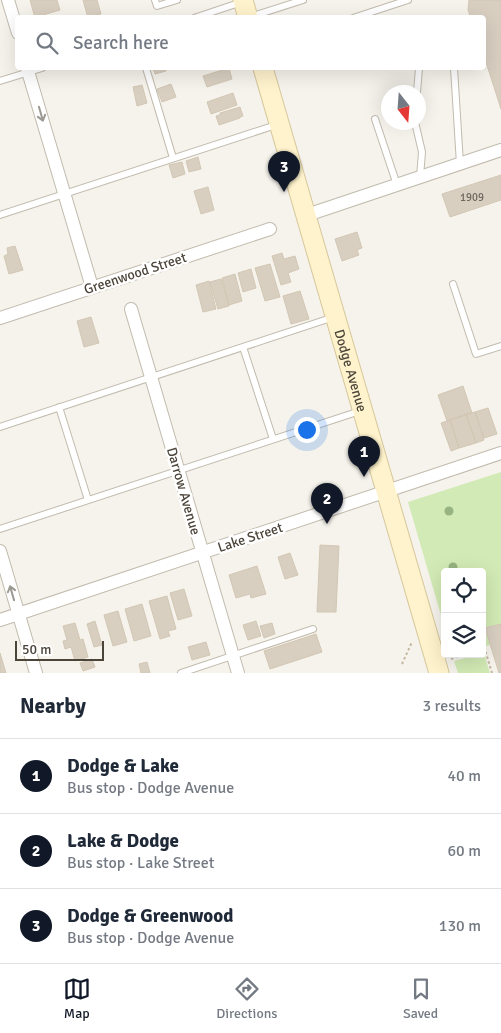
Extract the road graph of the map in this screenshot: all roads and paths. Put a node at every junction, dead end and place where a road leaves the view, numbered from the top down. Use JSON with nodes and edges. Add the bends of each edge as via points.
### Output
{"nodes":[{"id":1,"x":8,"y":0,"type":"edge"},
{"id":2,"x":155,"y":0,"type":"edge"},
{"id":3,"x":177,"y":0,"type":"edge"},
{"id":4,"x":303,"y":0,"type":"edge"},
{"id":5,"x":408,"y":0,"type":"edge"},
{"id":6,"x":246,"y":9,"type":"edge"},
{"id":7,"x":211,"y":15,"type":"edge"},
{"id":8,"x":362,"y":15,"type":"edge"},
{"id":9,"x":15,"y":23,"type":"edge"},
{"id":10,"x":28,"y":70,"type":"edge"},
{"id":11,"x":147,"y":70,"type":"edge"},
{"id":12,"x":264,"y":70,"type":"edge"},
{"id":13,"x":420,"y":70,"type":"edge"},
{"id":14,"x":454,"y":70,"type":"edge"},
{"id":15,"x":0,"y":81,"type":"edge"},
{"id":16,"x":418,"y":85,"type":"edge"},
{"id":17,"x":376,"y":119,"type":"dead end"},
{"id":18,"x":280,"y":123,"type":"junction"},
{"id":19,"x":417,"y":130,"type":"edge"},
{"id":20,"x":501,"y":150,"type":"edge"},
{"id":21,"x":173,"y":158,"type":"junction"},
{"id":22,"x":460,"y":164,"type":"junction"},
{"id":23,"x":420,"y":177,"type":"junction"},
{"id":24,"x":397,"y":185,"type":"junction"},
{"id":25,"x":64,"y":194,"type":"junction"},
{"id":26,"x":307,"y":214,"type":"junction"},
{"id":27,"x":0,"y":215,"type":"edge"},
{"id":28,"x":270,"y":228,"type":"dead end"},
{"id":29,"x":453,"y":284,"type":"dead end"},
{"id":30,"x":92,"y":288,"type":"junction"},
{"id":31,"x":132,"y":310,"type":"dead end"},
{"id":32,"x":336,"y":316,"type":"junction"},
{"id":33,"x":0,"y":318,"type":"edge"},
{"id":34,"x":501,"y":346,"type":"edge"},
{"id":35,"x":243,"y":347,"type":"junction"},
{"id":36,"x":151,"y":377,"type":"junction"},
{"id":37,"x":59,"y":407,"type":"junction"},
{"id":38,"x":363,"y":410,"type":"junction"},
{"id":39,"x":0,"y":427,"type":"edge"},
{"id":40,"x":272,"y":439,"type":"junction"},
{"id":41,"x":501,"y":453,"type":"edge"},
{"id":42,"x":178,"y":470,"type":"junction"},
{"id":43,"x":387,"y":491,"type":"junction"},
{"id":44,"x":88,"y":500,"type":"junction"},
{"id":45,"x":0,"y":529,"type":"edge"},
{"id":46,"x":0,"y":551,"type":"edge"},
{"id":47,"x":202,"y":553,"type":"junction"},
{"id":48,"x":18,"y":614,"type":"junction"},
{"id":49,"x":0,"y":620,"type":"edge"},
{"id":50,"x":313,"y":629,"type":"dead end"},
{"id":51,"x":412,"y":642,"type":"dead end"},
{"id":52,"x":486,"y":653,"type":"edge"},
{"id":53,"x":233,"y":656,"type":"junction"},
{"id":54,"x":460,"y":658,"type":"edge"},
{"id":55,"x":402,"y":664,"type":"dead end"},
{"id":56,"x":445,"y":666,"type":"edge"},
{"id":57,"x":36,"y":673,"type":"edge"},
{"id":58,"x":181,"y":673,"type":"edge"},
{"id":59,"x":238,"y":673,"type":"edge"},
{"id":60,"x":492,"y":673,"type":"edge"}],
"edges":[{"from":1,"to":9,"type":"street"},
{"from":2,"to":3,"type":"lane","via":[[157,6]]},
{"from":4,"to":6,"type":"lane"},
{"from":5,"to":8,"type":"lane"},
{"from":6,"to":7,"type":"lane"},
{"from":10,"to":15,"type":"lane"},
{"from":10,"to":25,"type":"street","one_way":true},
{"from":11,"to":21,"type":"lane"},
{"from":12,"to":18,"type":"main road","name":"Dodge Avenue"},
{"from":13,"to":16,"type":"lane"},
{"from":14,"to":22,"type":"lane"},
{"from":17,"to":24,"type":"lane"},
{"from":18,"to":21,"type":"lane"},
{"from":18,"to":26,"type":"main road","name":"Dodge Avenue"},
{"from":19,"to":23,"type":"lane","via":[[422,152]]},
{"from":20,"to":22,"type":"street"},
{"from":21,"to":25,"type":"lane"},
{"from":22,"to":23,"type":"street"},
{"from":23,"to":24,"type":"street"},
{"from":24,"to":26,"type":"street"},
{"from":25,"to":27,"type":"lane"},
{"from":25,"to":30,"type":"street"},
{"from":26,"to":32,"type":"main road","name":"Dodge Avenue"},
{"from":28,"to":30,"type":"street","name":"Greenwood Street"},
{"from":29,"to":34,"type":"lane","via":[[476,354]]},
{"from":30,"to":33,"type":"street","name":"Greenwood Street"},
{"from":31,"to":36,"type":"street","name":"Darrow Avenue"},
{"from":32,"to":35,"type":"lane"},
{"from":32,"to":38,"type":"main road","name":"Dodge Avenue"},
{"from":35,"to":36,"type":"lane"},
{"from":35,"to":40,"type":"lane"},
{"from":36,"to":37,"type":"lane"},
{"from":36,"to":42,"type":"street","name":"Darrow Avenue"},
{"from":37,"to":39,"type":"lane"},
{"from":37,"to":44,"type":"lane"},
{"from":38,"to":40,"type":"lane"},
{"from":38,"to":43,"type":"main road","name":"Dodge Avenue"},
{"from":40,"to":42,"type":"lane"},
{"from":41,"to":43,"type":"street","name":"Lake Street"},
{"from":42,"to":44,"type":"lane"},
{"from":42,"to":47,"type":"street","name":"Darrow Avenue"},
{"from":43,"to":47,"type":"street","name":"Lake Street"},
{"from":43,"to":56,"type":"main road","name":"Dodge Avenue"},
{"from":44,"to":45,"type":"lane"},
{"from":48,"to":46,"type":"street","one_way":true},
{"from":47,"to":48,"type":"street","name":"Lake Street"},
{"from":47,"to":53,"type":"street","name":"Darrow Avenue"},
{"from":48,"to":49,"type":"street","name":"Lake Street"},
{"from":48,"to":57,"type":"street"},
{"from":50,"to":53,"type":"lane"},
{"from":51,"to":55,"type":"path"},
{"from":52,"to":60,"type":"path"},
{"from":53,"to":58,"type":"lane"},
{"from":53,"to":59,"type":"street","name":"Darrow Avenue"},
{"from":54,"to":56,"type":"path"}]}
